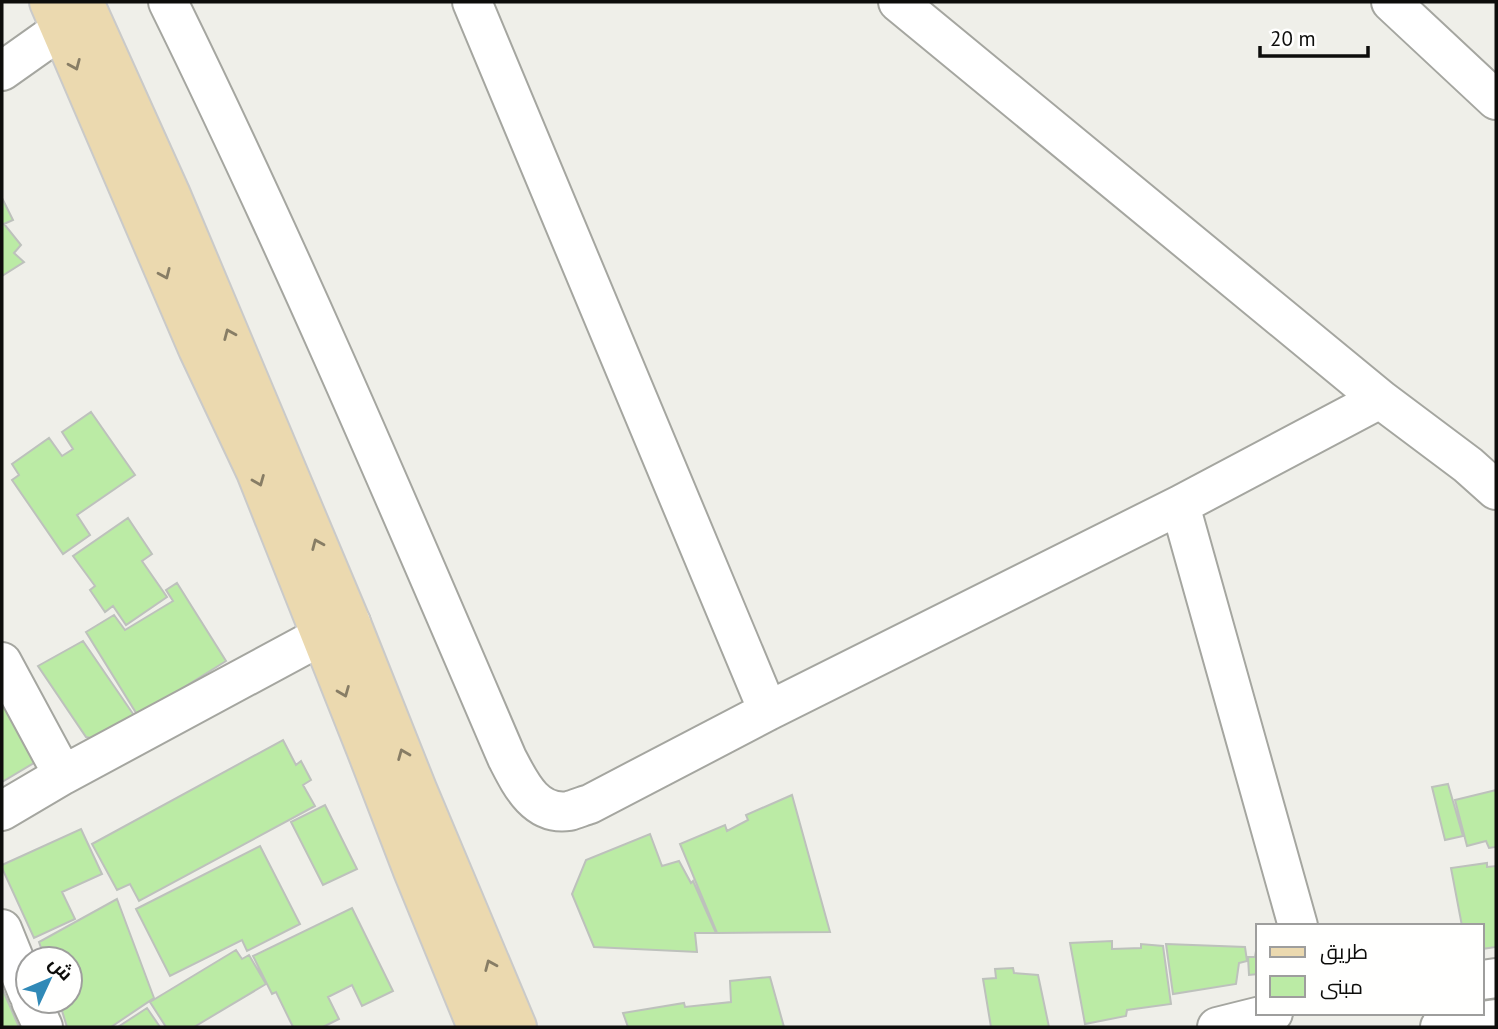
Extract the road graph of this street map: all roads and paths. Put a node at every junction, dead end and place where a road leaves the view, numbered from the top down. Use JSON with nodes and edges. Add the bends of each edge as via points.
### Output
{"nodes":[{"id":1,"x":168,"y":2,"type":"edge"},
{"id":2,"x":471,"y":2,"type":"edge"},
{"id":3,"x":898,"y":2,"type":"edge"},
{"id":4,"x":1391,"y":2,"type":"edge"},
{"id":5,"x":76,"y":8,"type":"edge"},
{"id":6,"x":2,"y":71,"type":"edge"},
{"id":7,"x":1496,"y":100,"type":"edge"},
{"id":8,"x":1380,"y":399,"type":"junction"},
{"id":9,"x":1496,"y":490,"type":"edge"},
{"id":10,"x":1180,"y":505,"type":"junction"},
{"id":11,"x":336,"y":630,"type":"junction"},
{"id":12,"x":2,"y":662,"type":"edge"},
{"id":13,"x":768,"y":711,"type":"junction"},
{"id":14,"x":63,"y":775,"type":"junction"},
{"id":15,"x":2,"y":811,"type":"edge"},
{"id":16,"x":1297,"y":924,"type":"edge"},
{"id":17,"x":2,"y":929,"type":"edge"},
{"id":18,"x":14,"y":959,"type":"edge"},
{"id":19,"x":1265,"y":1015,"type":"edge"},
{"id":20,"x":1496,"y":1019,"type":"edge"},
{"id":21,"x":477,"y":1027,"type":"edge"},
{"id":22,"x":517,"y":1027,"type":"edge"},
{"id":23,"x":1217,"y":1027,"type":"edge"},
{"id":24,"x":1440,"y":1027,"type":"edge"}],
"edges":[{"from":1,"to":13,"type":"street","via":[[307,296],[507,758],[527,794],[541,806],[558,811],[590,804]]},
{"from":2,"to":13,"type":"street"},
{"from":3,"to":8,"type":"street"},
{"from":4,"to":7,"type":"street"},
{"from":5,"to":6,"type":"street"},
{"from":5,"to":11,"type":"main road","via":[[171,195]]},
{"from":8,"to":9,"type":"street"},
{"from":8,"to":10,"type":"street"},
{"from":10,"to":13,"type":"street"},
{"from":10,"to":16,"type":"street"},
{"from":11,"to":14,"type":"street"},
{"from":11,"to":21,"type":"main road","one_way":true,"via":[[413,871]]},
{"from":22,"to":11,"type":"main road","one_way":true,"via":[[437,838]]},
{"from":12,"to":14,"type":"street"},
{"from":14,"to":15,"type":"street"},
{"from":17,"to":18,"type":"street"},
{"from":19,"to":23,"type":"street"},
{"from":20,"to":24,"type":"street"}]}
